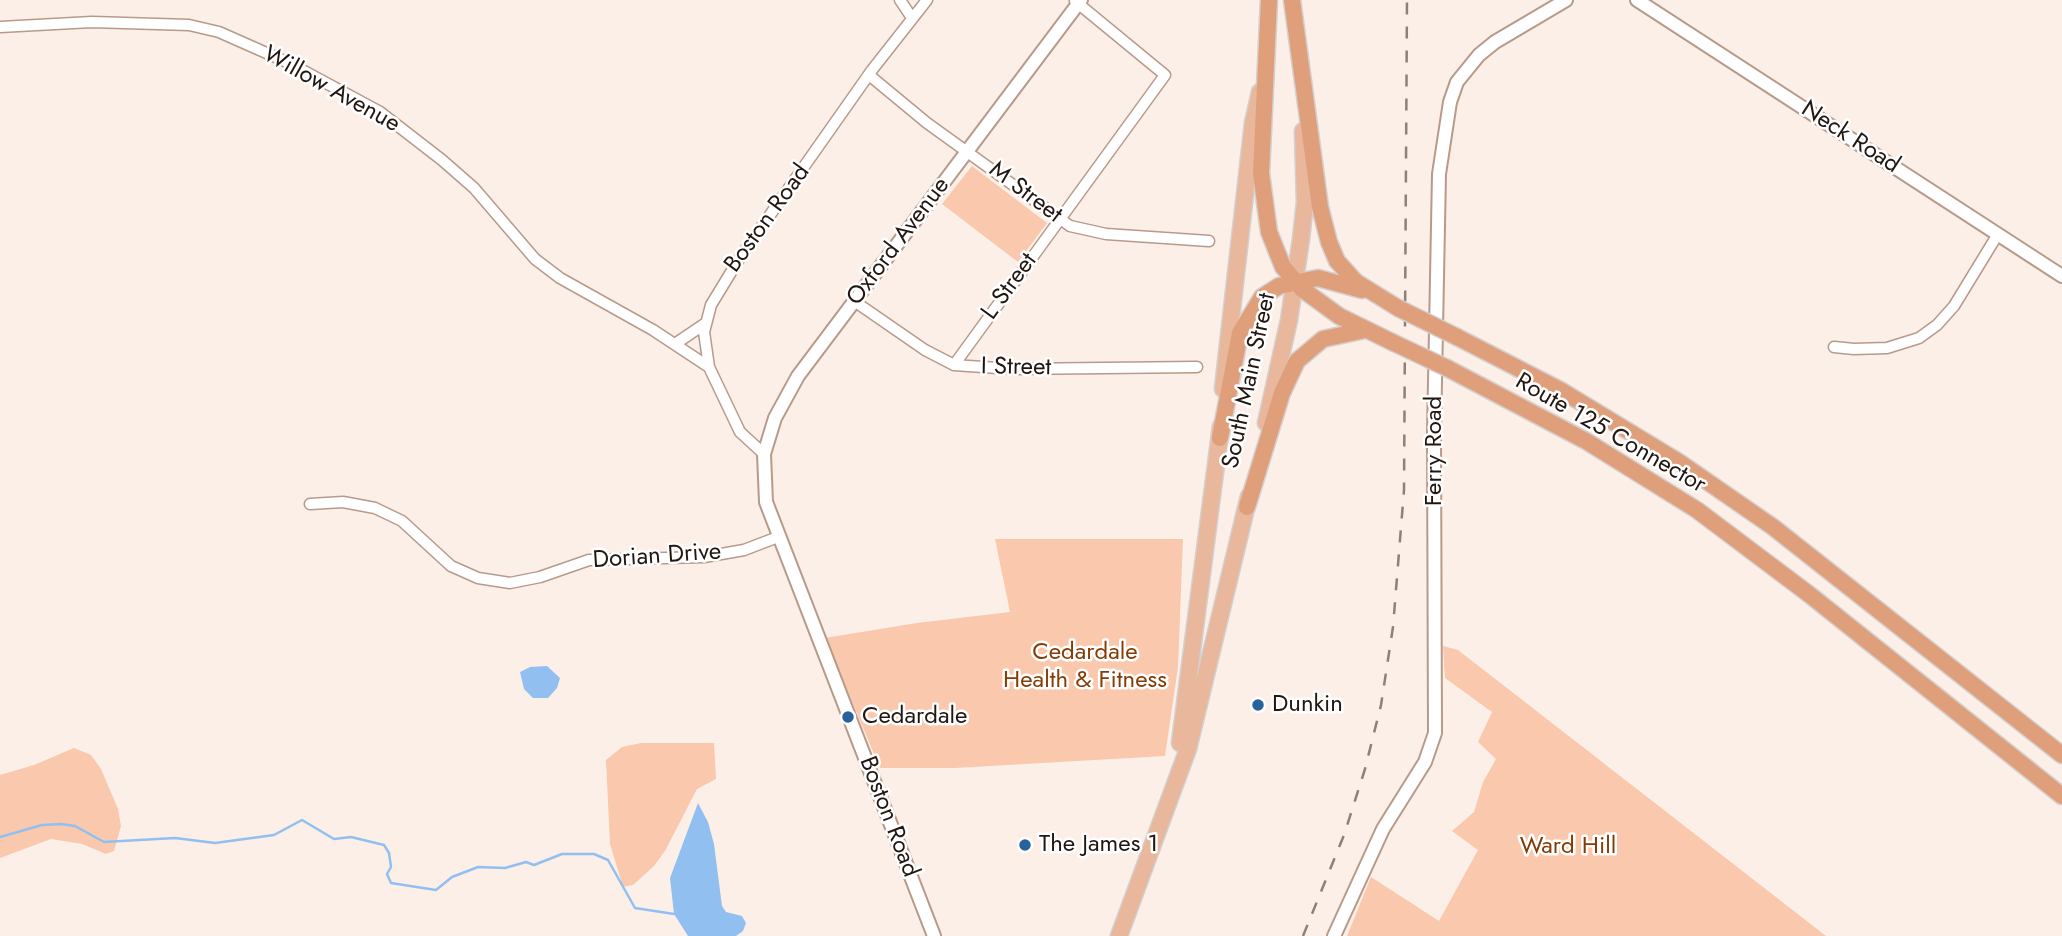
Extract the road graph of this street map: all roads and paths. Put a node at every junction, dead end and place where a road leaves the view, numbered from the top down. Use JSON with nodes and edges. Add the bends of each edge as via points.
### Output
{"nodes":[{"id":1,"x":900,"y":0,"type":"edge"},
{"id":2,"x":927,"y":0,"type":"edge"},
{"id":3,"x":1269,"y":0,"type":"edge"},
{"id":4,"x":1292,"y":0,"type":"edge"},
{"id":5,"x":1566,"y":0,"type":"edge"},
{"id":6,"x":1637,"y":0,"type":"edge"},
{"id":7,"x":1078,"y":1,"type":"edge"},
{"id":8,"x":912,"y":18,"type":"junction"},
{"id":9,"x":0,"y":27,"type":"edge"},
{"id":10,"x":1265,"y":62,"type":"junction"},
{"id":11,"x":869,"y":75,"type":"junction"},
{"id":12,"x":1304,"y":94,"type":"junction"},
{"id":13,"x":968,"y":150,"type":"junction"},
{"id":14,"x":1059,"y":220,"type":"junction"},
{"id":15,"x":1998,"y":234,"type":"junction"},
{"id":16,"x":1209,"y":240,"type":"dead end"},
{"id":17,"x":2062,"y":276,"type":"edge"},
{"id":18,"x":1294,"y":282,"type":"junction"},
{"id":19,"x":1368,"y":292,"type":"junction"},
{"id":20,"x":854,"y":301,"type":"junction"},
{"id":21,"x":706,"y":323,"type":"junction"},
{"id":22,"x":1365,"y":330,"type":"junction"},
{"id":23,"x":675,"y":344,"type":"junction"},
{"id":24,"x":1834,"y":347,"type":"dead end"},
{"id":25,"x":954,"y":365,"type":"junction"},
{"id":26,"x":709,"y":367,"type":"junction"},
{"id":27,"x":1197,"y":367,"type":"dead end"},
{"id":28,"x":1220,"y":438,"type":"junction"},
{"id":29,"x":764,"y":454,"type":"junction"},
{"id":30,"x":766,"y":502,"type":"joint"},
{"id":31,"x":310,"y":505,"type":"dead end"},
{"id":32,"x":1247,"y":507,"type":"junction"},
{"id":33,"x":778,"y":537,"type":"junction"},
{"id":34,"x":2024,"y":726,"type":"junction"},
{"id":35,"x":2062,"y":745,"type":"edge"},
{"id":36,"x":2062,"y":755,"type":"edge"},
{"id":37,"x":1181,"y":765,"type":"junction"},
{"id":38,"x":2062,"y":796,"type":"edge"},
{"id":39,"x":934,"y":936,"type":"edge"},
{"id":40,"x":1119,"y":936,"type":"edge"},
{"id":41,"x":1334,"y":936,"type":"edge"}],
"edges":[{"from":1,"to":8,"type":"street"},
{"from":2,"to":8,"type":"street","name":"Boston Road"},
{"from":3,"to":10,"type":"highway","name":"South Main Street"},
{"from":4,"to":12,"type":"highway","name":"South Main Street"},
{"from":5,"to":41,"type":"street","name":"Ferry Road","via":[[1479,55],[1457,82],[1450,102],[1439,174],[1435,733],[1425,762],[1383,829]]},
{"from":6,"to":15,"type":"street","name":"Neck Road"},
{"from":7,"to":13,"type":"street","name":"Oxford Avenue"},
{"from":7,"to":14,"type":"street","name":"L Street","via":[[1165,75]]},
{"from":8,"to":11,"type":"street","name":"Boston Road"},
{"from":9,"to":23,"type":"street","name":"Willow Avenue","via":[[92,22],[189,25],[219,32],[289,63],[380,112],[442,160],[474,188],[536,259],[560,278]]},
{"from":10,"to":18,"type":"highway","name":"Route 125 Connector","via":[[1262,199],[1269,232]]},
{"from":10,"to":28,"type":"main road","name":"South Main Street","via":[[1250,147]]},
{"from":11,"to":13,"type":"street","name":"M Street"},
{"from":11,"to":21,"type":"street","name":"Boston Road","via":[[719,289]]},
{"from":12,"to":18,"type":"main road","name":"South Main Street","via":[[1304,202]]},
{"from":12,"to":19,"type":"highway","name":"Route 125 Connector","via":[[1326,233],[1337,261]]},
{"from":13,"to":14,"type":"street","name":"M Street"},
{"from":13,"to":20,"type":"street","name":"Oxford Avenue"},
{"from":14,"to":16,"type":"street","name":"M Street","via":[[1105,234]]},
{"from":14,"to":25,"type":"street","name":"L Street"},
{"from":15,"to":17,"type":"street","name":"Neck Road"},
{"from":15,"to":24,"type":"street","via":[[1954,306],[1919,338],[1887,348]]},
{"from":18,"to":19,"type":"highway","via":[[1328,279]]},
{"from":18,"to":22,"type":"highway","name":"Route 125 Connector"},
{"from":18,"to":28,"type":"highway","via":[[1262,297],[1244,323]]},
{"from":18,"to":32,"type":"main road","name":"South Main Street"},
{"from":19,"to":34,"type":"highway","name":"Route 125 Connector","bridge":true,"via":[[1562,391],[1679,462],[1773,527]]},
{"from":20,"to":25,"type":"street","name":"I Street"},
{"from":20,"to":29,"type":"street","name":"Oxford Avenue","via":[[781,404]]},
{"from":21,"to":23,"type":"street"},
{"from":21,"to":26,"type":"street","name":"Boston Road"},
{"from":22,"to":32,"type":"highway","via":[[1323,339],[1297,361],[1282,393]]},
{"from":22,"to":38,"type":"highway","name":"Route 125 Connector","bridge":true,"via":[[1586,441],[1697,510]]},
{"from":23,"to":26,"type":"street","name":"Willow Avenue"},
{"from":25,"to":27,"type":"street","name":"I Street","via":[[1012,369]]},
{"from":26,"to":29,"type":"street","name":"Boston Road","via":[[740,432]]},
{"from":28,"to":37,"type":"main road","name":"South Main Street","via":[[1177,759]]},
{"from":29,"to":30,"type":"street","name":"Oxford Avenue"},
{"from":30,"to":33,"type":"street","name":"Boston Road"},
{"from":31,"to":33,"type":"street","name":"Dorian Drive","via":[[343,502],[375,508],[402,521],[451,566],[478,578],[510,583],[589,560],[704,557],[744,550]]},
{"from":32,"to":37,"type":"main road","name":"South Main Street"},
{"from":33,"to":39,"type":"street","name":"Boston Road"},
{"from":34,"to":35,"type":"highway"},
{"from":34,"to":36,"type":"highway","name":"Route 125 Connector"},
{"from":37,"to":40,"type":"main road","name":"South Main Street"}]}
